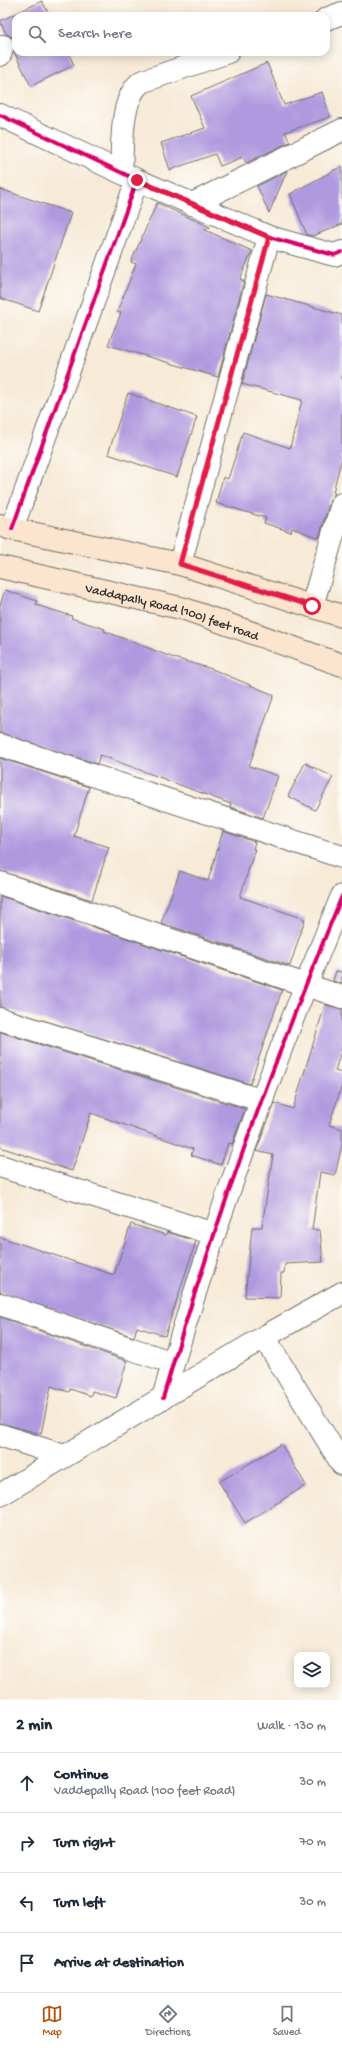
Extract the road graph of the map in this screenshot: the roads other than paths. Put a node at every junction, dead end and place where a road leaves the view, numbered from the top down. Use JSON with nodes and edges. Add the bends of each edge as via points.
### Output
{"nodes":[{"id":1,"x":342,"y":13,"type":"edge"},
{"id":2,"x":330,"y":17,"type":"edge"},
{"id":3,"x":216,"y":56,"type":"edge"},
{"id":4,"x":0,"y":115,"type":"edge"},
{"id":5,"x":342,"y":130,"type":"edge"},
{"id":6,"x":129,"y":176,"type":"junction"},
{"id":7,"x":192,"y":204,"type":"junction"},
{"id":8,"x":269,"y":237,"type":"junction"},
{"id":9,"x":342,"y":252,"type":"edge"},
{"id":10,"x":342,"y":504,"type":"edge"},
{"id":11,"x":6,"y":527,"type":"edge"},
{"id":12,"x":180,"y":564,"type":"junction"},
{"id":13,"x":0,"y":567,"type":"edge"},
{"id":14,"x":312,"y":606,"type":"junction"},
{"id":15,"x":342,"y":616,"type":"edge"},
{"id":16,"x":342,"y":664,"type":"edge"},
{"id":17,"x":0,"y":744,"type":"edge"},
{"id":18,"x":342,"y":857,"type":"edge"},
{"id":19,"x":0,"y":883,"type":"edge"},
{"id":20,"x":342,"y":896,"type":"edge"},
{"id":21,"x":305,"y":985,"type":"junction"},
{"id":22,"x":342,"y":997,"type":"edge"},
{"id":23,"x":0,"y":1018,"type":"edge"},
{"id":24,"x":262,"y":1101,"type":"junction"},
{"id":25,"x":0,"y":1166,"type":"edge"},
{"id":26,"x":214,"y":1234,"type":"junction"},
{"id":27,"x":342,"y":1293,"type":"edge"},
{"id":28,"x":0,"y":1304,"type":"edge"},
{"id":29,"x":264,"y":1337,"type":"junction"},
{"id":30,"x":173,"y":1363,"type":"junction"},
{"id":31,"x":164,"y":1398,"type":"junction"},
{"id":32,"x":0,"y":1435,"type":"edge"},
{"id":33,"x":64,"y":1456,"type":"junction"},
{"id":34,"x":342,"y":1464,"type":"edge"},
{"id":35,"x":0,"y":1495,"type":"edge"}],
"edges":[{"from":1,"to":2,"type":"street"},
{"from":3,"to":6,"type":"street","via":[[141,82],[133,88],[125,111]]},
{"from":4,"to":6,"type":"street"},
{"from":5,"to":7,"type":"street"},
{"from":6,"to":7,"type":"street"},
{"from":6,"to":11,"type":"street"},
{"from":7,"to":8,"type":"street"},
{"from":8,"to":9,"type":"street","via":[[334,255]]},
{"from":8,"to":12,"type":"street"},
{"from":10,"to":14,"type":"street"},
{"from":11,"to":12,"type":"main road"},
{"from":12,"to":14,"type":"main road"},
{"from":13,"to":16,"type":"main road","name":"Vaddapally Road (100) feet road","via":[[185,609]]},
{"from":14,"to":15,"type":"main road"},
{"from":17,"to":18,"type":"street"},
{"from":19,"to":21,"type":"street"},
{"from":20,"to":21,"type":"street"},
{"from":21,"to":22,"type":"street"},
{"from":21,"to":24,"type":"street"},
{"from":23,"to":24,"type":"street"},
{"from":24,"to":26,"type":"street"},
{"from":25,"to":26,"type":"street"},
{"from":26,"to":30,"type":"street"},
{"from":27,"to":29,"type":"street"},
{"from":28,"to":30,"type":"street"},
{"from":29,"to":31,"type":"street"},
{"from":29,"to":34,"type":"street"},
{"from":30,"to":31,"type":"street"},
{"from":31,"to":33,"type":"street"},
{"from":32,"to":33,"type":"street"},
{"from":33,"to":35,"type":"street"}]}
